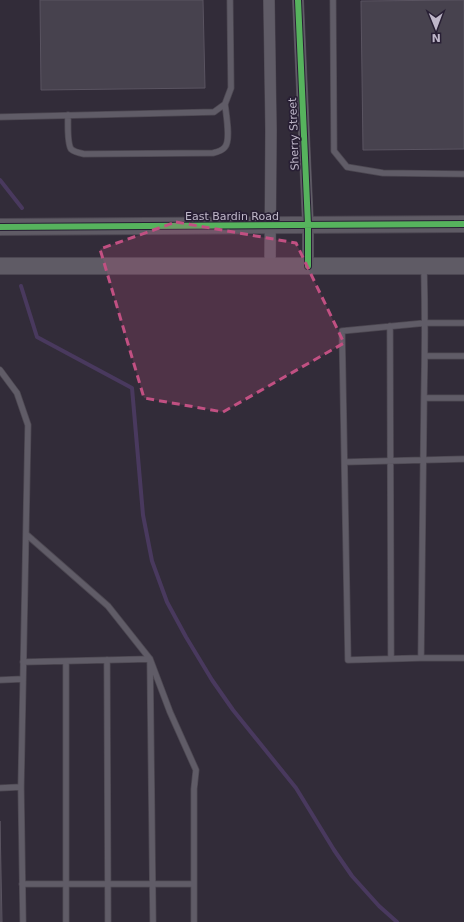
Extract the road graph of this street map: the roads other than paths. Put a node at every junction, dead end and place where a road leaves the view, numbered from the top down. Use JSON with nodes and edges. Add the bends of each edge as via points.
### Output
{"nodes":[{"id":1,"x":230,"y":0,"type":"edge"},
{"id":2,"x":269,"y":0,"type":"edge"},
{"id":3,"x":298,"y":0,"type":"edge"},
{"id":4,"x":334,"y":0,"type":"edge"},
{"id":5,"x":225,"y":104,"type":"junction"},
{"id":6,"x":68,"y":115,"type":"junction"},
{"id":7,"x":0,"y":117,"type":"edge"},
{"id":8,"x":464,"y":174,"type":"edge"},
{"id":9,"x":464,"y":224,"type":"edge"},
{"id":10,"x":308,"y":225,"type":"junction"},
{"id":11,"x":270,"y":226,"type":"junction"},
{"id":12,"x":0,"y":227,"type":"edge"},
{"id":13,"x":0,"y":266,"type":"edge"},
{"id":14,"x":308,"y":266,"type":"junction"},
{"id":15,"x":424,"y":266,"type":"junction"},
{"id":16,"x":464,"y":266,"type":"edge"},
{"id":17,"x":270,"y":267,"type":"junction"},
{"id":18,"x":425,"y":323,"type":"junction"},
{"id":19,"x":464,"y":323,"type":"edge"},
{"id":20,"x":390,"y":326,"type":"junction"},
{"id":21,"x":425,"y":356,"type":"junction"},
{"id":22,"x":464,"y":356,"type":"edge"},
{"id":23,"x":0,"y":370,"type":"edge"},
{"id":24,"x":424,"y":398,"type":"junction"},
{"id":25,"x":464,"y":398,"type":"edge"},
{"id":26,"x":423,"y":460,"type":"junction"},
{"id":27,"x":464,"y":460,"type":"edge"},
{"id":28,"x":391,"y":461,"type":"junction"},
{"id":29,"x":345,"y":462,"type":"junction"},
{"id":30,"x":26,"y":534,"type":"junction"},
{"id":31,"x":421,"y":658,"type":"junction"},
{"id":32,"x":464,"y":658,"type":"edge"},
{"id":33,"x":150,"y":659,"type":"junction"},
{"id":34,"x":391,"y":659,"type":"junction"},
{"id":35,"x":108,"y":660,"type":"junction"},
{"id":36,"x":66,"y":661,"type":"junction"},
{"id":37,"x":23,"y":662,"type":"junction"},
{"id":38,"x":23,"y":679,"type":"junction"},
{"id":39,"x":0,"y":680,"type":"edge"},
{"id":40,"x":21,"y":787,"type":"junction"},
{"id":41,"x":0,"y":788,"type":"edge"},
{"id":42,"x":22,"y":884,"type":"junction"},
{"id":43,"x":66,"y":884,"type":"junction"},
{"id":44,"x":107,"y":884,"type":"junction"},
{"id":45,"x":153,"y":884,"type":"junction"},
{"id":46,"x":194,"y":884,"type":"junction"},
{"id":47,"x":22,"y":922,"type":"edge"},
{"id":48,"x":66,"y":922,"type":"edge"},
{"id":49,"x":108,"y":922,"type":"edge"},
{"id":50,"x":153,"y":922,"type":"edge"},
{"id":51,"x":194,"y":922,"type":"edge"}],
"edges":[{"from":1,"to":5,"type":"lane","via":[[231,88]]},
{"from":2,"to":11,"type":"street","name":"Sherry Street"},
{"from":3,"to":10,"type":"street","name":"Sherry Street"},
{"from":4,"to":8,"type":"lane","via":[[334,151],[347,167],[383,173]]},
{"from":5,"to":6,"type":"lane","via":[[214,112]]},
{"from":5,"to":6,"type":"lane","via":[[228,139],[222,150],[213,153],[76,152],[69,144]]},
{"from":6,"to":7,"type":"lane"},
{"from":9,"to":10,"type":"street","name":"East Bardin Road"},
{"from":10,"to":11,"type":"street","name":"East Bardin Road"},
{"from":10,"to":14,"type":"street","name":"Sherry Street"},
{"from":11,"to":12,"type":"street","name":"East Bardin Road"},
{"from":11,"to":17,"type":"street","name":"Sherry Street"},
{"from":13,"to":17,"type":"street"},
{"from":14,"to":15,"type":"street"},
{"from":14,"to":17,"type":"street"},
{"from":15,"to":16,"type":"street"},
{"from":15,"to":18,"type":"lane"},
{"from":18,"to":19,"type":"lane"},
{"from":18,"to":20,"type":"lane"},
{"from":18,"to":21,"type":"lane"},
{"from":20,"to":28,"type":"lane"},
{"from":20,"to":29,"type":"lane","via":[[342,331]]},
{"from":21,"to":22,"type":"lane"},
{"from":21,"to":24,"type":"lane"},
{"from":23,"to":30,"type":"lane","via":[[17,393],[28,425]]},
{"from":24,"to":25,"type":"lane"},
{"from":24,"to":26,"type":"lane"},
{"from":26,"to":27,"type":"lane"},
{"from":26,"to":28,"type":"lane"},
{"from":26,"to":31,"type":"lane"},
{"from":28,"to":29,"type":"lane"},
{"from":28,"to":34,"type":"lane"},
{"from":29,"to":34,"type":"lane","via":[[348,660]]},
{"from":30,"to":33,"type":"lane","via":[[108,606]]},
{"from":30,"to":37,"type":"lane"},
{"from":31,"to":32,"type":"lane"},
{"from":31,"to":34,"type":"lane"},
{"from":33,"to":35,"type":"lane"},
{"from":33,"to":45,"type":"lane"},
{"from":33,"to":46,"type":"lane","via":[[196,770]]},
{"from":35,"to":36,"type":"lane"},
{"from":35,"to":44,"type":"lane"},
{"from":36,"to":37,"type":"lane"},
{"from":36,"to":43,"type":"lane"},
{"from":37,"to":38,"type":"lane"},
{"from":38,"to":39,"type":"lane"},
{"from":38,"to":40,"type":"lane"},
{"from":40,"to":41,"type":"lane"},
{"from":40,"to":42,"type":"lane"},
{"from":42,"to":43,"type":"lane"},
{"from":42,"to":47,"type":"lane"},
{"from":43,"to":44,"type":"lane"},
{"from":43,"to":48,"type":"lane"},
{"from":44,"to":45,"type":"lane"},
{"from":44,"to":49,"type":"lane"},
{"from":45,"to":46,"type":"lane"},
{"from":45,"to":50,"type":"lane"},
{"from":46,"to":51,"type":"lane"}]}
